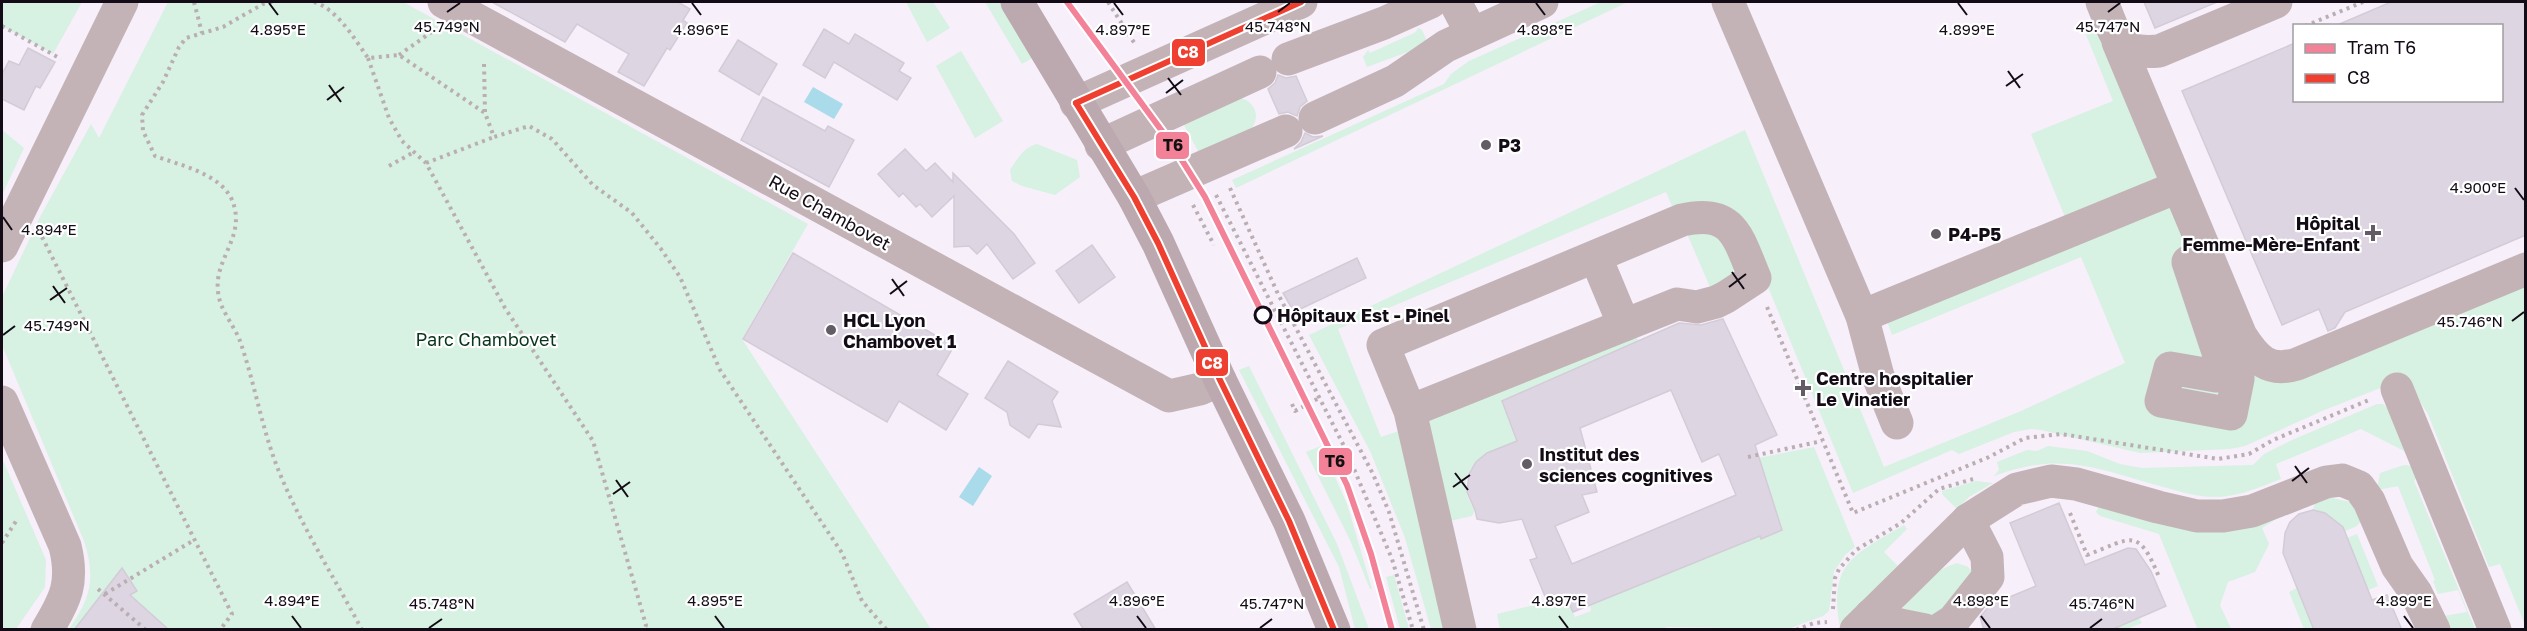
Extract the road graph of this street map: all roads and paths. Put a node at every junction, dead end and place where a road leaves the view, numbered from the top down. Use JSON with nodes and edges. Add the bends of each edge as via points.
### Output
{"nodes":[{"id":1,"x":122,"y":2,"type":"edge"},
{"id":2,"x":194,"y":2,"type":"edge"},
{"id":3,"x":255,"y":2,"type":"edge"},
{"id":4,"x":272,"y":2,"type":"edge"},
{"id":5,"x":314,"y":2,"type":"edge"},
{"id":6,"x":1017,"y":2,"type":"edge"},
{"id":7,"x":1108,"y":2,"type":"edge"},
{"id":8,"x":1301,"y":2,"type":"edge"},
{"id":9,"x":1431,"y":2,"type":"edge"},
{"id":10,"x":1455,"y":2,"type":"edge"},
{"id":11,"x":1542,"y":2,"type":"edge"},
{"id":12,"x":1728,"y":2,"type":"edge"},
{"id":13,"x":2102,"y":2,"type":"edge"},
{"id":14,"x":2276,"y":2,"type":"edge"},
{"id":15,"x":2363,"y":2,"type":"edge"},
{"id":16,"x":263,"y":4,"type":"junction"},
{"id":17,"x":448,"y":4,"type":"edge"},
{"id":18,"x":1113,"y":10,"type":"dead end"},
{"id":19,"x":2310,"y":24,"type":"edge"},
{"id":20,"x":2,"y":26,"type":"edge"},
{"id":21,"x":202,"y":33,"type":"junction"},
{"id":22,"x":1472,"y":34,"type":"junction"},
{"id":23,"x":2118,"y":42,"type":"junction"},
{"id":24,"x":399,"y":55,"type":"junction"},
{"id":25,"x":368,"y":58,"type":"junction"},
{"id":26,"x":484,"y":64,"type":"dead end"},
{"id":27,"x":86,"y":72,"type":"junction"},
{"id":28,"x":1076,"y":103,"type":"junction"},
{"id":29,"x":485,"y":113,"type":"junction"},
{"id":30,"x":494,"y":137,"type":"junction"},
{"id":31,"x":1101,"y":145,"type":"junction"},
{"id":32,"x":414,"y":152,"type":"junction"},
{"id":33,"x":426,"y":163,"type":"junction"},
{"id":34,"x":389,"y":166,"type":"dead end"},
{"id":35,"x":1227,"y":182,"type":"dead end"},
{"id":36,"x":1214,"y":192,"type":"dead end"},
{"id":37,"x":2177,"y":196,"type":"junction"},
{"id":38,"x":1134,"y":198,"type":"junction"},
{"id":39,"x":1193,"y":205,"type":"dead end"},
{"id":40,"x":42,"y":236,"type":"dead end"},
{"id":41,"x":1214,"y":245,"type":"dead end"},
{"id":42,"x":2,"y":246,"type":"edge"},
{"id":43,"x":1596,"y":258,"type":"junction"},
{"id":44,"x":2526,"y":269,"type":"edge"},
{"id":45,"x":1755,"y":278,"type":"junction"},
{"id":46,"x":1862,"y":316,"type":"junction"},
{"id":47,"x":1624,"y":325,"type":"junction"},
{"id":48,"x":2223,"y":367,"type":"dead end"},
{"id":49,"x":1220,"y":380,"type":"junction"},
{"id":50,"x":2397,"y":389,"type":"joint"},
{"id":51,"x":1320,"y":398,"type":"junction"},
{"id":52,"x":2,"y":402,"type":"edge"},
{"id":53,"x":1292,"y":404,"type":"dead end"},
{"id":54,"x":1410,"y":411,"type":"junction"},
{"id":55,"x":1897,"y":423,"type":"dead end"},
{"id":56,"x":1821,"y":441,"type":"junction"},
{"id":57,"x":1748,"y":457,"type":"dead end"},
{"id":58,"x":1977,"y":478,"type":"dead end"},
{"id":59,"x":2069,"y":512,"type":"dead end"},
{"id":60,"x":1968,"y":520,"type":"junction"},
{"id":61,"x":194,"y":540,"type":"junction"},
{"id":62,"x":2159,"y":577,"type":"dead end"},
{"id":63,"x":89,"y":584,"type":"dead end"},
{"id":64,"x":105,"y":594,"type":"junction"},
{"id":65,"x":1848,"y":619,"type":"edge"},
{"id":66,"x":47,"y":630,"type":"edge"},
{"id":67,"x":146,"y":630,"type":"edge"},
{"id":68,"x":220,"y":630,"type":"edge"},
{"id":69,"x":362,"y":630,"type":"edge"},
{"id":70,"x":644,"y":630,"type":"edge"},
{"id":71,"x":887,"y":630,"type":"edge"},
{"id":72,"x":1334,"y":630,"type":"edge"},
{"id":73,"x":1413,"y":630,"type":"edge"},
{"id":74,"x":1424,"y":630,"type":"edge"},
{"id":75,"x":1460,"y":630,"type":"edge"},
{"id":76,"x":1796,"y":630,"type":"edge"},
{"id":77,"x":1925,"y":630,"type":"edge"},
{"id":78,"x":1939,"y":630,"type":"edge"},
{"id":79,"x":2434,"y":630,"type":"edge"},
{"id":80,"x":2495,"y":630,"type":"edge"}],
"edges":[{"from":1,"to":27,"type":"street"},
{"from":2,"to":21,"type":"path"},
{"from":3,"to":16,"type":"path"},
{"from":4,"to":16,"type":"path"},
{"from":5,"to":25,"type":"path","via":[[322,4],[351,34]]},
{"from":6,"to":28,"type":"main road"},
{"from":7,"to":18,"type":"path"},
{"from":8,"to":28,"type":"street"},
{"from":9,"to":31,"type":"street","via":[[1274,66]]},
{"from":10,"to":22,"type":"street"},
{"from":11,"to":22,"type":"street"},
{"from":12,"to":46,"type":"street"},
{"from":13,"to":23,"type":"street"},
{"from":14,"to":23,"type":"street","via":[[2159,51],[2132,50]]},
{"from":15,"to":19,"type":"path"},
{"from":16,"to":21,"type":"path","via":[[223,27]]},
{"from":17,"to":24,"type":"path","via":[[443,24]]},
{"from":17,"to":49,"type":"street","name":"Rue Chambovet","via":[[1169,396]]},
{"from":20,"to":27,"type":"path"},
{"from":21,"to":69,"type":"path","via":[[186,38],[179,47],[142,115],[143,130],[155,156],[216,181],[231,198],[238,224],[217,291],[239,339],[276,463]]},
{"from":22,"to":38,"type":"street","via":[[1446,46],[1395,81]]},
{"from":23,"to":37,"type":"street"},
{"from":24,"to":25,"type":"path"},
{"from":24,"to":29,"type":"path"},
{"from":25,"to":32,"type":"path","via":[[389,118],[402,141]]},
{"from":26,"to":29,"type":"path"},
{"from":27,"to":42,"type":"street"},
{"from":28,"to":31,"type":"main road"},
{"from":29,"to":30,"type":"path"},
{"from":30,"to":33,"type":"path"},
{"from":30,"to":71,"type":"path","via":[[529,126],[552,138],[593,185],[632,213],[661,249],[680,277],[720,370],[842,553],[862,601]]},
{"from":31,"to":38,"type":"main road"},
{"from":32,"to":33,"type":"path"},
{"from":32,"to":34,"type":"path"},
{"from":33,"to":70,"type":"path","via":[[505,308],[593,441],[646,625]]},
{"from":35,"to":74,"type":"path","via":[[1278,294],[1373,474],[1389,513]]},
{"from":36,"to":51,"type":"path"},
{"from":37,"to":44,"type":"street","via":[[2251,353],[2266,364],[2283,368]]},
{"from":37,"to":46,"type":"street"},
{"from":37,"to":48,"type":"street","via":[[2176,223]]},
{"from":38,"to":49,"type":"main road"},
{"from":39,"to":41,"type":"path"},
{"from":40,"to":61,"type":"path"},
{"from":43,"to":45,"type":"street","via":[[1682,220],[1700,216],[1730,226]]},
{"from":43,"to":47,"type":"street"},
{"from":43,"to":54,"type":"street","via":[[1383,345]]},
{"from":45,"to":47,"type":"street","via":[[1716,302],[1697,308],[1677,304]]},
{"from":45,"to":56,"type":"path"},
{"from":46,"to":55,"type":"street","via":[[1878,376]]},
{"from":47,"to":54,"type":"street"},
{"from":49,"to":72,"type":"main road","via":[[1289,521]]},
{"from":50,"to":56,"type":"path","via":[[2273,440],[2249,454],[2218,459],[2061,434],[2025,438],[1989,457],[1853,513]]},
{"from":50,"to":80,"type":"street"},
{"from":51,"to":53,"type":"path","via":[[1295,411]]},
{"from":51,"to":73,"type":"path","via":[[1366,494],[1392,559]]},
{"from":52,"to":66,"type":"street","via":[[69,561],[67,594]]},
{"from":54,"to":75,"type":"street"},
{"from":56,"to":57,"type":"path"},
{"from":58,"to":65,"type":"path","via":[[1939,489],[1901,523],[1856,550],[1835,578]]},
{"from":59,"to":62,"type":"path","via":[[2087,555],[2135,541],[2148,552]]},
{"from":60,"to":65,"type":"street"},
{"from":60,"to":78,"type":"street","via":[[1987,557],[1988,577],[1953,621]]},
{"from":60,"to":79,"type":"street","via":[[2017,489],[2051,482],[2076,484],[2197,516],[2223,516],[2252,511],[2326,482],[2343,480],[2359,487],[2369,501],[2397,566]]},
{"from":61,"to":64,"type":"path"},
{"from":61,"to":68,"type":"path","via":[[232,614]]},
{"from":63,"to":64,"type":"path"},
{"from":64,"to":67,"type":"path"},
{"from":65,"to":76,"type":"path","via":[[1814,623]]},
{"from":65,"to":77,"type":"street"}]}
